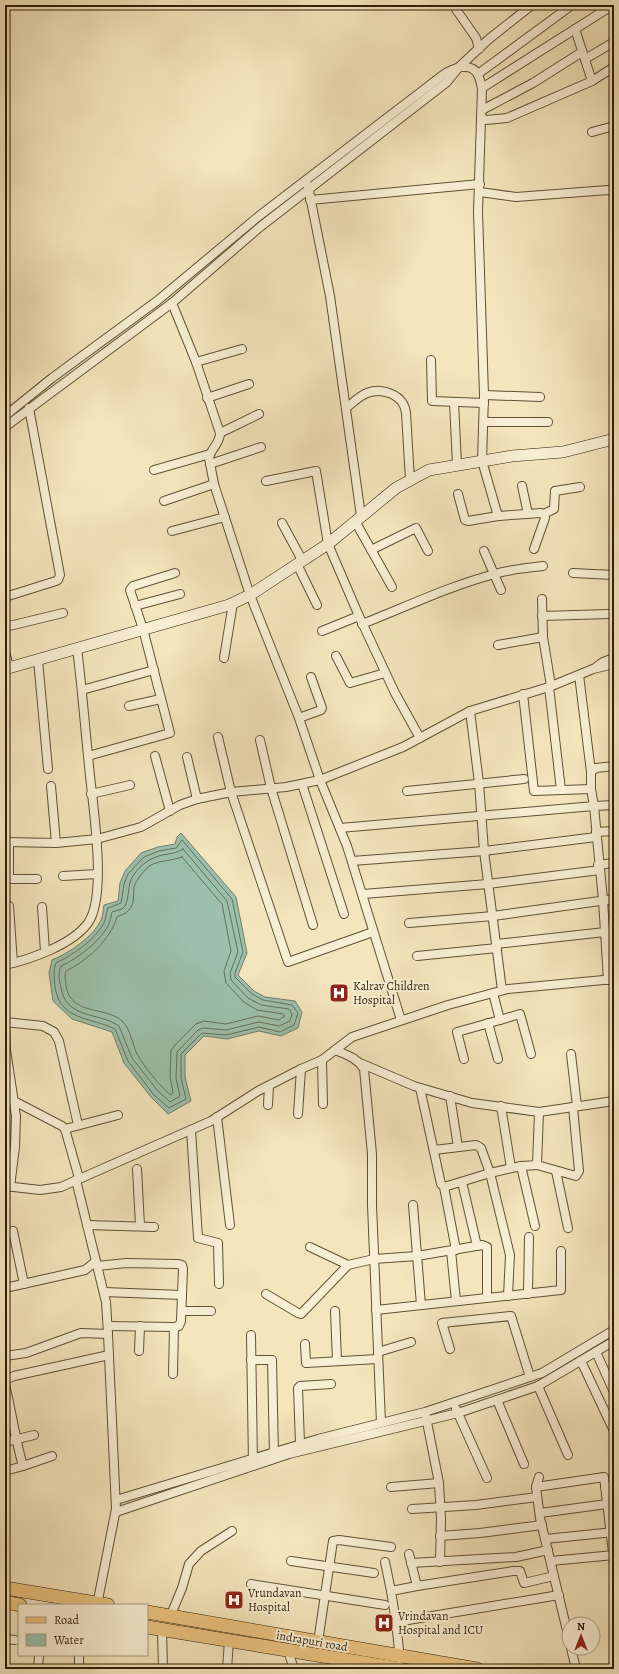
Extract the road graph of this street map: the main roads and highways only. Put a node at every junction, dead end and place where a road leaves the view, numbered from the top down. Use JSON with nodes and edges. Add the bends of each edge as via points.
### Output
{"nodes":[{"id":1,"x":5,"y":1588,"type":"edge"},
{"id":2,"x":5,"y":1602,"type":"edge"},
{"id":3,"x":83,"y":1603,"type":"edge"},
{"id":4,"x":101,"y":1604,"type":"edge"},
{"id":5,"x":18,"y":1605,"type":"edge"},
{"id":6,"x":148,"y":1612,"type":"edge"},
{"id":7,"x":148,"y":1627,"type":"edge"},
{"id":8,"x":401,"y":1665,"type":"edge"},
{"id":9,"x":474,"y":1669,"type":"edge"}],
"edges":[{"from":1,"to":3,"type":"main road"},
{"from":2,"to":5,"type":"main road"},
{"from":3,"to":4,"type":"main road"},
{"from":6,"to":8,"type":"main road","name":"indrapuri road","via":[[318,1642]]},
{"from":7,"to":8,"type":"main road","name":"indrapuri road","via":[[288,1651]]},
{"from":8,"to":9,"type":"main road","name":"indrapuri road"}]}
